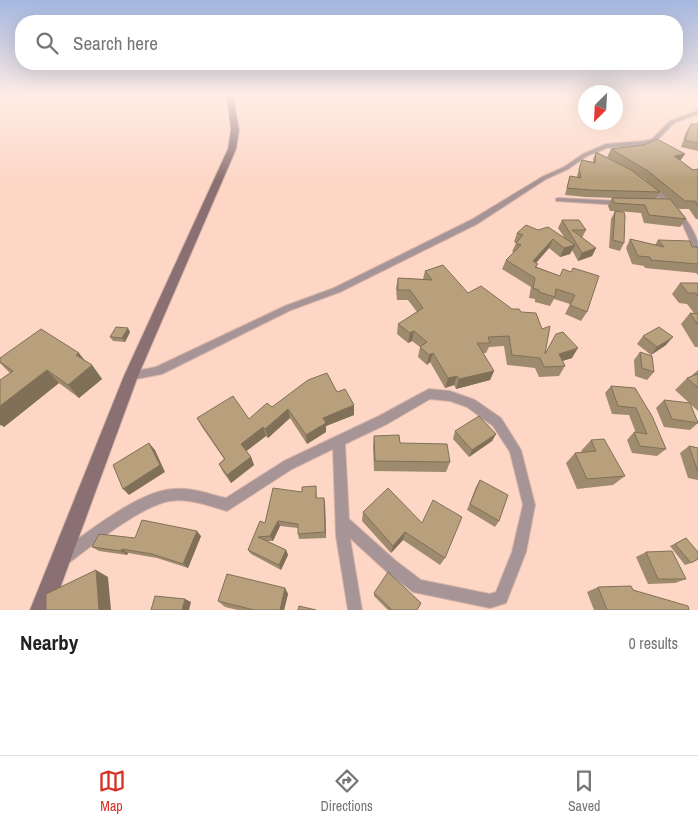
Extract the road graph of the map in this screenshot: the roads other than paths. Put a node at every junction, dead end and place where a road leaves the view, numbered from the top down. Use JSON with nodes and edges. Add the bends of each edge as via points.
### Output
{"nodes":[{"id":1,"x":234,"y":124,"type":"edge"},
{"id":2,"x":670,"y":124,"type":"edge"},
{"id":3,"x":591,"y":153,"type":"junction"},
{"id":4,"x":600,"y":157,"type":"edge"},
{"id":5,"x":646,"y":186,"type":"edge"},
{"id":6,"x":558,"y":200,"type":"dead end"},
{"id":7,"x":632,"y":203,"type":"edge"},
{"id":8,"x":668,"y":203,"type":"junction"},
{"id":9,"x":659,"y":204,"type":"edge"},
{"id":10,"x":698,"y":250,"type":"edge"},
{"id":11,"x":131,"y":376,"type":"junction"},
{"id":12,"x":339,"y":442,"type":"junction"},
{"id":13,"x":342,"y":522,"type":"junction"},
{"id":14,"x":59,"y":561,"type":"junction"},
{"id":15,"x":41,"y":610,"type":"edge"},
{"id":16,"x":355,"y":610,"type":"edge"}],
"edges":[{"from":1,"to":11,"type":"main road","via":[[232,149]]},
{"from":2,"to":3,"type":"street","via":[[654,140],[606,146]]},
{"from":3,"to":4,"type":"street"},
{"from":3,"to":11,"type":"street","via":[[474,222],[337,290],[288,308],[158,371]]},
{"from":5,"to":8,"type":"street"},
{"from":6,"to":7,"type":"street"},
{"from":8,"to":9,"type":"street"},
{"from":8,"to":10,"type":"street","via":[[686,224]]},
{"from":11,"to":14,"type":"main road"},
{"from":12,"to":13,"type":"street"},
{"from":12,"to":13,"type":"street","via":[[429,394],[450,396],[471,403],[497,422],[515,450],[529,505],[519,552],[501,598],[490,601],[418,587]]},
{"from":12,"to":14,"type":"street","via":[[288,465],[227,505],[170,494],[140,506]]},
{"from":13,"to":16,"type":"street"},
{"from":14,"to":15,"type":"main road"}]}
